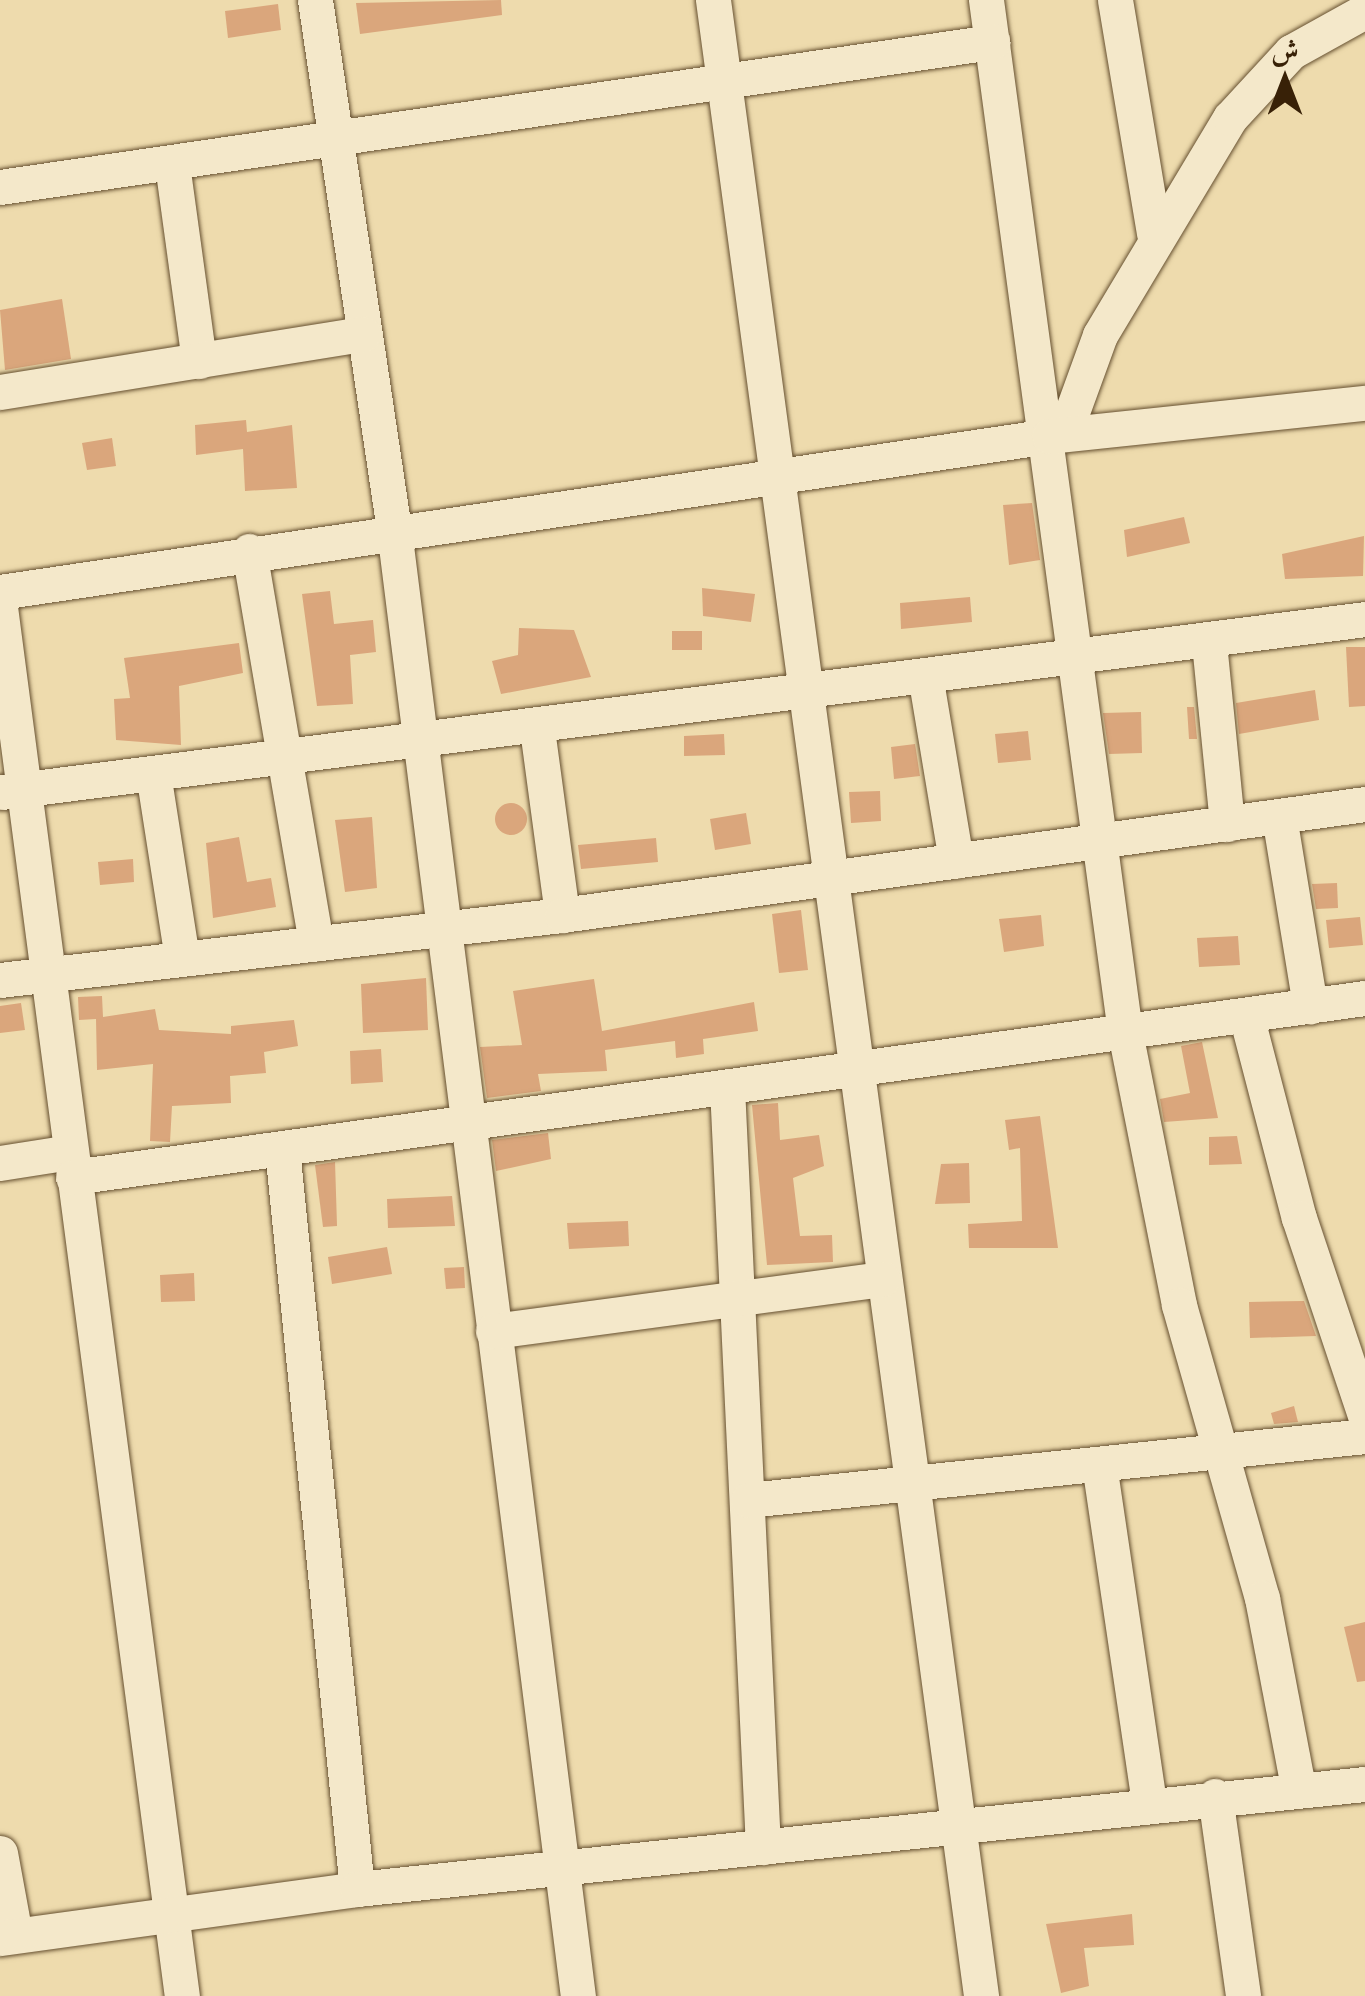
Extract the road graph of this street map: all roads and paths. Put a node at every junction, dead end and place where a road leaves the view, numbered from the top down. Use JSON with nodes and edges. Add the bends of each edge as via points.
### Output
{"nodes":[{"id":1,"x":316,"y":0,"type":"edge"},
{"id":2,"x":713,"y":0,"type":"edge"},
{"id":3,"x":986,"y":0,"type":"edge"},
{"id":4,"x":1115,"y":0,"type":"edge"},
{"id":5,"x":1365,"y":11,"type":"edge"},
{"id":6,"x":992,"y":42,"type":"junction"},
{"id":7,"x":724,"y":82,"type":"junction"},
{"id":8,"x":333,"y":142,"type":"junction"},
{"id":9,"x":172,"y":164,"type":"junction"},
{"id":10,"x":0,"y":187,"type":"edge"},
{"id":11,"x":1154,"y":234,"type":"junction"},
{"id":12,"x":363,"y":334,"type":"junction"},
{"id":13,"x":199,"y":361,"type":"junction"},
{"id":14,"x":0,"y":392,"type":"edge"},
{"id":15,"x":1365,"y":404,"type":"edge"},
{"id":16,"x":1056,"y":435,"type":"junction"},
{"id":17,"x":776,"y":476,"type":"junction"},
{"id":18,"x":394,"y":530,"type":"junction"},
{"id":19,"x":249,"y":550,"type":"junction"},
{"id":20,"x":0,"y":592,"type":"edge"},
{"id":21,"x":0,"y":607,"type":"edge"},
{"id":22,"x":1365,"y":619,"type":"edge"},
{"id":23,"x":1209,"y":643,"type":"junction"},
{"id":24,"x":1079,"y":661,"type":"junction"},
{"id":25,"x":926,"y":681,"type":"junction"},
{"id":26,"x":805,"y":697,"type":"junction"},
{"id":27,"x":537,"y":729,"type":"junction"},
{"id":28,"x":418,"y":742,"type":"junction"},
{"id":29,"x":282,"y":759,"type":"junction"},
{"id":30,"x":153,"y":774,"type":"junction"},
{"id":31,"x":11,"y":791,"type":"edge"},
{"id":32,"x":1365,"y":804,"type":"edge"},
{"id":33,"x":1279,"y":816,"type":"junction"},
{"id":34,"x":1227,"y":824,"type":"junction"},
{"id":35,"x":1104,"y":842,"type":"junction"},
{"id":36,"x":956,"y":861,"type":"junction"},
{"id":37,"x":828,"y":878,"type":"junction"},
{"id":38,"x":562,"y":915,"type":"junction"},
{"id":39,"x":440,"y":928,"type":"junction"},
{"id":40,"x":316,"y":943,"type":"junction"},
{"id":41,"x":182,"y":958,"type":"junction"},
{"id":42,"x":46,"y":974,"type":"junction"},
{"id":43,"x":0,"y":980,"type":"edge"},
{"id":44,"x":1365,"y":998,"type":"edge"},
{"id":45,"x":1310,"y":1006,"type":"junction"},
{"id":46,"x":1246,"y":1015,"type":"junction"},
{"id":47,"x":1125,"y":1032,"type":"junction"},
{"id":48,"x":853,"y":1070,"type":"junction"},
{"id":49,"x":727,"y":1087,"type":"junction"},
{"id":50,"x":467,"y":1126,"type":"junction"},
{"id":51,"x":282,"y":1149,"type":"junction"},
{"id":52,"x":0,"y":1163,"type":"edge"},
{"id":53,"x":72,"y":1164,"type":"junction"},
{"id":54,"x":883,"y":1279,"type":"junction"},
{"id":55,"x":738,"y":1300,"type":"junction"},
{"id":56,"x":493,"y":1331,"type":"junction"},
{"id":57,"x":1365,"y":1416,"type":"edge"},
{"id":58,"x":1365,"y":1436,"type":"edge"},
{"id":59,"x":1219,"y":1450,"type":"junction"},
{"id":60,"x":1099,"y":1464,"type":"junction"},
{"id":61,"x":911,"y":1486,"type":"junction"},
{"id":62,"x":748,"y":1500,"type":"junction"},
{"id":63,"x":1365,"y":1784,"type":"edge"},
{"id":64,"x":1298,"y":1788,"type":"junction"},
{"id":65,"x":1215,"y":1796,"type":"junction"},
{"id":66,"x":1149,"y":1804,"type":"junction"},
{"id":67,"x":959,"y":1827,"type":"junction"},
{"id":68,"x":763,"y":1847,"type":"junction"},
{"id":69,"x":0,"y":1854,"type":"edge"},
{"id":70,"x":561,"y":1869,"type":"junction"},
{"id":71,"x":356,"y":1889,"type":"junction"},
{"id":72,"x":171,"y":1912,"type":"junction"},
{"id":73,"x":8,"y":1936,"type":"edge"},
{"id":74,"x":182,"y":1996,"type":"edge"},
{"id":75,"x":578,"y":1996,"type":"edge"},
{"id":76,"x":981,"y":1996,"type":"edge"},
{"id":77,"x":1244,"y":1996,"type":"edge"}],
"edges":[{"from":1,"to":8,"type":"street"},
{"from":2,"to":7,"type":"street"},
{"from":3,"to":6,"type":"street"},
{"from":4,"to":11,"type":"street"},
{"from":5,"to":11,"type":"street","via":[[1279,65],[1230,118]]},
{"from":6,"to":7,"type":"street"},
{"from":6,"to":16,"type":"street"},
{"from":7,"to":8,"type":"street"},
{"from":7,"to":17,"type":"street"},
{"from":8,"to":9,"type":"street"},
{"from":8,"to":12,"type":"street"},
{"from":9,"to":10,"type":"street"},
{"from":9,"to":13,"type":"street"},
{"from":11,"to":16,"type":"street"},
{"from":12,"to":13,"type":"street"},
{"from":12,"to":18,"type":"street"},
{"from":13,"to":14,"type":"street"},
{"from":15,"to":16,"type":"street"},
{"from":16,"to":17,"type":"street"},
{"from":16,"to":24,"type":"street"},
{"from":17,"to":18,"type":"street"},
{"from":17,"to":26,"type":"street"},
{"from":18,"to":19,"type":"street"},
{"from":18,"to":28,"type":"street"},
{"from":19,"to":20,"type":"street"},
{"from":19,"to":29,"type":"street"},
{"from":21,"to":31,"type":"street"},
{"from":22,"to":23,"type":"street"},
{"from":23,"to":24,"type":"street"},
{"from":23,"to":34,"type":"street"},
{"from":24,"to":25,"type":"street"},
{"from":24,"to":35,"type":"street"},
{"from":25,"to":26,"type":"street"},
{"from":25,"to":36,"type":"street"},
{"from":26,"to":27,"type":"street"},
{"from":26,"to":37,"type":"street"},
{"from":27,"to":28,"type":"street"},
{"from":27,"to":38,"type":"street"},
{"from":28,"to":29,"type":"street"},
{"from":28,"to":39,"type":"street"},
{"from":29,"to":30,"type":"street"},
{"from":29,"to":40,"type":"street"},
{"from":30,"to":31,"type":"street"},
{"from":30,"to":41,"type":"street"},
{"from":31,"to":42,"type":"street"},
{"from":32,"to":33,"type":"street"},
{"from":33,"to":34,"type":"street"},
{"from":33,"to":45,"type":"street"},
{"from":34,"to":35,"type":"street"},
{"from":35,"to":36,"type":"street"},
{"from":35,"to":47,"type":"street"},
{"from":36,"to":37,"type":"street"},
{"from":37,"to":38,"type":"street"},
{"from":37,"to":48,"type":"street"},
{"from":38,"to":39,"type":"street"},
{"from":39,"to":40,"type":"street"},
{"from":39,"to":50,"type":"street"},
{"from":40,"to":41,"type":"street"},
{"from":41,"to":42,"type":"street"},
{"from":42,"to":43,"type":"street"},
{"from":42,"to":53,"type":"street"},
{"from":44,"to":45,"type":"street"},
{"from":45,"to":46,"type":"street"},
{"from":46,"to":47,"type":"street"},
{"from":46,"to":57,"type":"street"},
{"from":47,"to":48,"type":"street"},
{"from":47,"to":59,"type":"street"},
{"from":48,"to":49,"type":"street"},
{"from":48,"to":54,"type":"street"},
{"from":49,"to":50,"type":"street"},
{"from":49,"to":55,"type":"street"},
{"from":50,"to":51,"type":"street"},
{"from":50,"to":56,"type":"street"},
{"from":51,"to":53,"type":"street"},
{"from":51,"to":71,"type":"street"},
{"from":52,"to":53,"type":"street"},
{"from":53,"to":72,"type":"street"},
{"from":54,"to":55,"type":"street"},
{"from":54,"to":61,"type":"street"},
{"from":55,"to":56,"type":"street"},
{"from":55,"to":62,"type":"street"},
{"from":56,"to":70,"type":"street"},
{"from":58,"to":59,"type":"street"},
{"from":59,"to":60,"type":"street"},
{"from":59,"to":64,"type":"street","via":[[1262,1598]]},
{"from":60,"to":61,"type":"street"},
{"from":60,"to":66,"type":"street"},
{"from":61,"to":62,"type":"street"},
{"from":61,"to":67,"type":"street"},
{"from":62,"to":68,"type":"street"},
{"from":63,"to":64,"type":"street"},
{"from":64,"to":65,"type":"street"},
{"from":65,"to":66,"type":"street"},
{"from":65,"to":77,"type":"street"},
{"from":66,"to":67,"type":"street"},
{"from":67,"to":68,"type":"street"},
{"from":67,"to":76,"type":"street"},
{"from":68,"to":70,"type":"street"},
{"from":69,"to":73,"type":"street"},
{"from":70,"to":71,"type":"street"},
{"from":70,"to":75,"type":"street"},
{"from":71,"to":72,"type":"street"},
{"from":72,"to":73,"type":"street"},
{"from":72,"to":74,"type":"street"}]}
